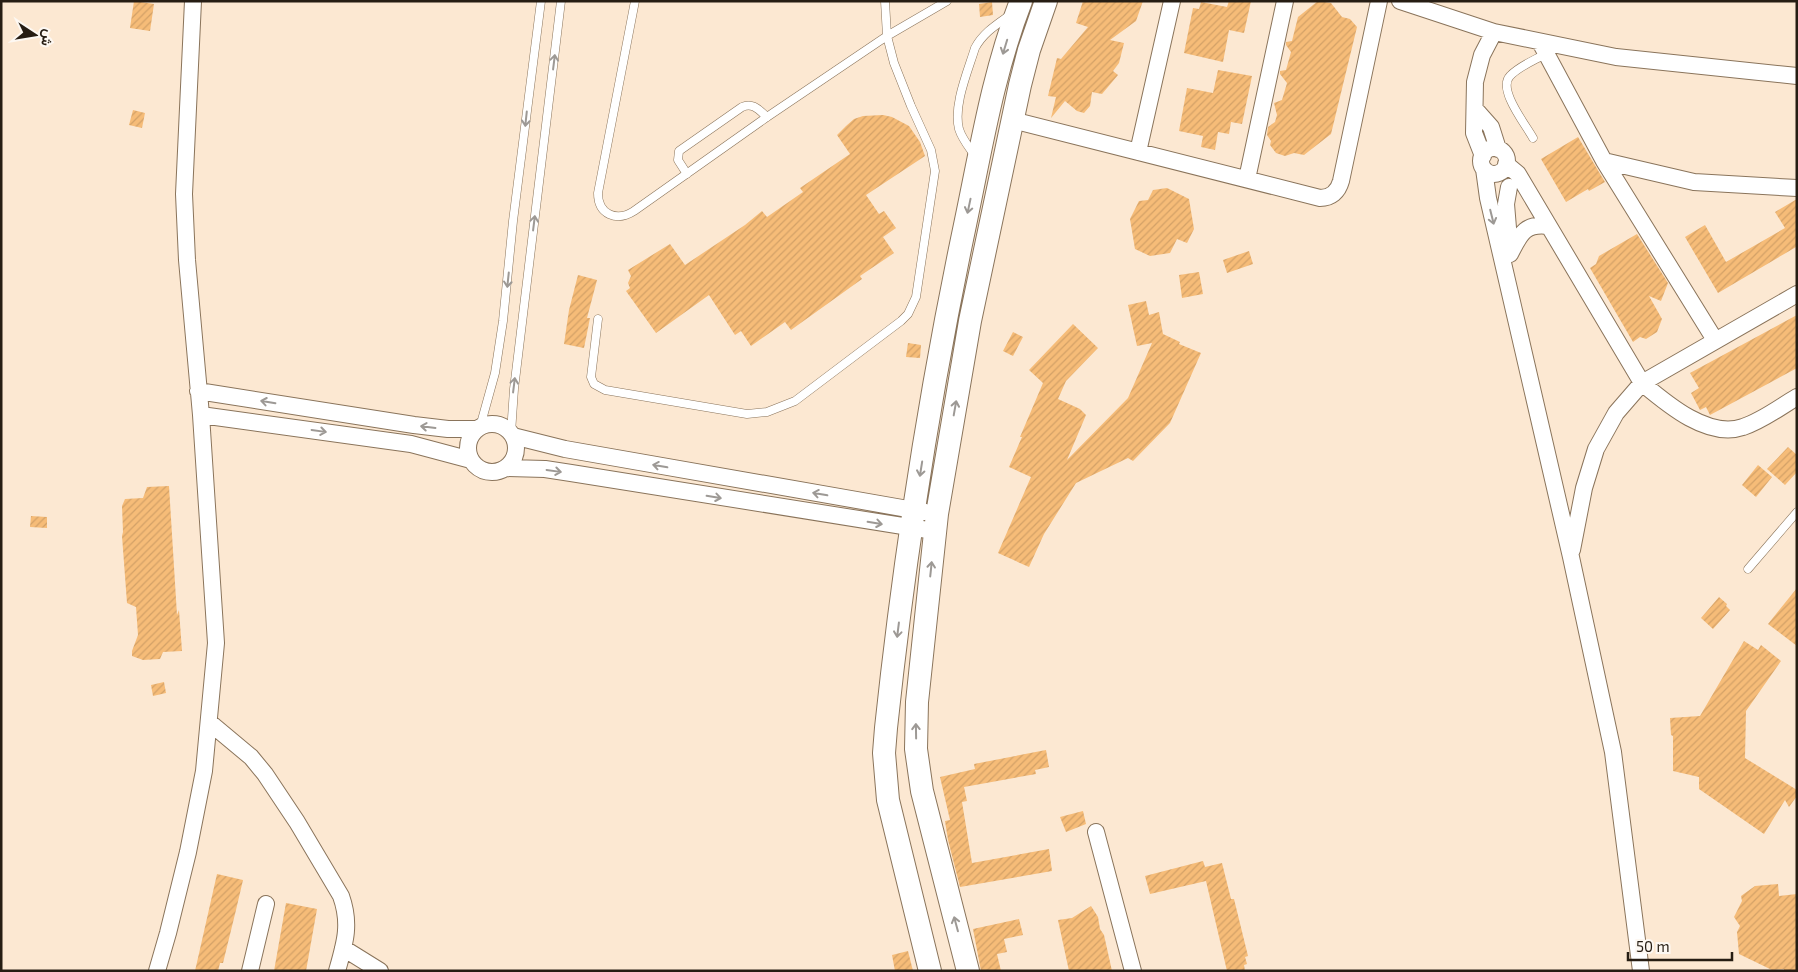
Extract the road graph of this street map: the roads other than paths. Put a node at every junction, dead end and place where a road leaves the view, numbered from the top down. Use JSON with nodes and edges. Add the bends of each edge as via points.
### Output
{"nodes":[{"id":1,"x":193,"y":1,"type":"edge"},
{"id":2,"x":541,"y":1,"type":"edge"},
{"id":3,"x":562,"y":1,"type":"edge"},
{"id":4,"x":635,"y":1,"type":"edge"},
{"id":5,"x":885,"y":1,"type":"edge"},
{"id":6,"x":1046,"y":1,"type":"edge"},
{"id":7,"x":1172,"y":1,"type":"edge"},
{"id":8,"x":1285,"y":1,"type":"edge"},
{"id":9,"x":1379,"y":1,"type":"edge"},
{"id":10,"x":1400,"y":1,"type":"edge"},
{"id":11,"x":944,"y":2,"type":"edge"},
{"id":12,"x":1019,"y":6,"type":"edge"},
{"id":13,"x":1494,"y":32,"type":"junction"},
{"id":14,"x":887,"y":36,"type":"junction"},
{"id":15,"x":1543,"y":48,"type":"junction"},
{"id":16,"x":1797,"y":76,"type":"edge"},
{"id":17,"x":1475,"y":109,"type":"junction"},
{"id":18,"x":766,"y":117,"type":"junction"},
{"id":19,"x":1012,"y":120,"type":"junction"},
{"id":20,"x":1533,"y":138,"type":"dead end"},
{"id":21,"x":1138,"y":152,"type":"junction"},
{"id":22,"x":978,"y":161,"type":"junction"},
{"id":23,"x":1604,"y":161,"type":"junction"},
{"id":24,"x":1492,"y":166,"type":"junction"},
{"id":25,"x":687,"y":174,"type":"junction"},
{"id":26,"x":1247,"y":179,"type":"junction"},
{"id":27,"x":1509,"y":187,"type":"junction"},
{"id":28,"x":1797,"y":188,"type":"edge"},
{"id":29,"x":1534,"y":203,"type":"junction"},
{"id":30,"x":1548,"y":226,"type":"junction"},
{"id":31,"x":1507,"y":258,"type":"junction"},
{"id":32,"x":1797,"y":294,"type":"edge"},
{"id":33,"x":598,"y":319,"type":"dead end"},
{"id":34,"x":1715,"y":340,"type":"junction"},
{"id":35,"x":1642,"y":383,"type":"junction"},
{"id":36,"x":198,"y":391,"type":"junction"},
{"id":37,"x":1797,"y":397,"type":"edge"},
{"id":38,"x":201,"y":415,"type":"junction"},
{"id":39,"x":479,"y":428,"type":"junction"},
{"id":40,"x":512,"y":435,"type":"junction"},
{"id":41,"x":472,"y":460,"type":"junction"},
{"id":42,"x":505,"y":468,"type":"junction"},
{"id":43,"x":1797,"y":513,"type":"edge"},
{"id":44,"x":913,"y":519,"type":"junction"},
{"id":45,"x":936,"y":522,"type":"junction"},
{"id":46,"x":1571,"y":557,"type":"junction"},
{"id":47,"x":1748,"y":569,"type":"dead end"},
{"id":48,"x":209,"y":722,"type":"junction"},
{"id":49,"x":919,"y":771,"type":"junction"},
{"id":50,"x":885,"y":773,"type":"junction"},
{"id":51,"x":1096,"y":832,"type":"dead end"},
{"id":52,"x":266,"y":904,"type":"dead end"},
{"id":53,"x":343,"y":948,"type":"junction"},
{"id":54,"x":157,"y":971,"type":"edge"},
{"id":55,"x":250,"y":971,"type":"edge"},
{"id":56,"x":337,"y":971,"type":"edge"},
{"id":57,"x":380,"y":971,"type":"edge"},
{"id":58,"x":930,"y":971,"type":"edge"},
{"id":59,"x":968,"y":971,"type":"edge"},
{"id":60,"x":1133,"y":971,"type":"edge"},
{"id":61,"x":1642,"y":971,"type":"edge"}],
"edges":[{"from":1,"to":36,"type":"street","via":[[184,194]]},
{"from":2,"to":39,"type":"lane","one_way":true,"via":[[503,322],[495,373]]},
{"from":40,"to":3,"type":"lane","one_way":true,"via":[[514,389]]},
{"from":4,"to":25,"type":"lane","via":[[598,199],[604,211],[623,216]]},
{"from":5,"to":14,"type":"lane"},
{"from":6,"to":19,"type":"street","via":[[1029,50]]},
{"from":7,"to":21,"type":"street"},
{"from":8,"to":26,"type":"street"},
{"from":9,"to":26,"type":"street","via":[[1336,192],[1320,198]]},
{"from":10,"to":13,"type":"street"},
{"from":11,"to":14,"type":"lane"},
{"from":12,"to":22,"type":"street","one_way":true,"via":[[995,85]]},
{"from":12,"to":22,"type":"lane","via":[[979,41],[960,98],[959,129]]},
{"from":13,"to":15,"type":"street"},
{"from":13,"to":17,"type":"street","via":[[1478,68]]},
{"from":14,"to":18,"type":"lane"},
{"from":14,"to":33,"type":"lane","via":[[902,85],[931,150],[935,171],[916,297],[901,321],[795,400],[767,412],[747,414],[597,387],[591,377]]},
{"from":15,"to":16,"type":"street"},
{"from":15,"to":20,"type":"lane","via":[[1510,75],[1506,84],[1507,94]]},
{"from":15,"to":23,"type":"street"},
{"from":17,"to":24,"type":"street","via":[[1474,133]]},
{"from":17,"to":24,"type":"street","via":[[1490,126],[1498,149],[1505,155]]},
{"from":18,"to":25,"type":"lane"},
{"from":18,"to":25,"type":"lane","via":[[753,106],[745,105],[679,152],[678,160]]},
{"from":19,"to":21,"type":"street"},
{"from":45,"to":19,"type":"street","one_way":true,"via":[[970,321]]},
{"from":21,"to":26,"type":"street"},
{"from":22,"to":44,"type":"street","one_way":true,"via":[[945,321]]},
{"from":23,"to":28,"type":"street","via":[[1694,182]]},
{"from":23,"to":34,"type":"street"},
{"from":24,"to":27,"type":"street"},
{"from":24,"to":29,"type":"street","via":[[1515,171]]},
{"from":24,"to":31,"type":"street","one_way":true,"via":[[1488,198]]},
{"from":27,"to":29,"type":"street","via":[[1521,198]]},
{"from":27,"to":31,"type":"street","via":[[1506,204]]},
{"from":29,"to":30,"type":"street"},
{"from":30,"to":31,"type":"street","via":[[1538,225],[1523,231]]},
{"from":30,"to":35,"type":"street"},
{"from":31,"to":46,"type":"street"},
{"from":32,"to":34,"type":"street"},
{"from":34,"to":35,"type":"street"},
{"from":35,"to":37,"type":"street","via":[[1684,414],[1720,429],[1742,428]]},
{"from":35,"to":46,"type":"street","via":[[1616,413],[1596,449],[1584,488]]},
{"from":36,"to":38,"type":"street"},
{"from":39,"to":36,"type":"street","one_way":true,"via":[[414,425]]},
{"from":38,"to":41,"type":"street","one_way":true,"via":[[411,444]]},
{"from":38,"to":48,"type":"street","via":[[216,643]]},
{"from":39,"to":40,"type":"street","via":[[497,424]]},
{"from":39,"to":41,"type":"street","via":[[469,443]]},
{"from":40,"to":42,"type":"street","via":[[516,443],[514,457]]},
{"from":44,"to":40,"type":"street","one_way":true,"via":[[565,449]]},
{"from":41,"to":42,"type":"street","via":[[483,470]]},
{"from":42,"to":44,"type":"street","one_way":true,"via":[[571,473]]},
{"from":43,"to":47,"type":"lane"},
{"from":44,"to":45,"type":"street"},
{"from":44,"to":50,"type":"street","one_way":true,"via":[[887,720]]},
{"from":49,"to":45,"type":"street","one_way":true,"via":[[917,702]]},
{"from":46,"to":61,"type":"street","via":[[1613,752]]},
{"from":48,"to":53,"type":"street","via":[[251,757],[265,774],[335,884],[346,909]]},
{"from":48,"to":54,"type":"street","via":[[204,770],[188,852]]},
{"from":49,"to":50,"type":"street"},
{"from":59,"to":49,"type":"street","one_way":true},
{"from":50,"to":58,"type":"street","via":[[892,822]]},
{"from":51,"to":60,"type":"street"},
{"from":52,"to":55,"type":"street"},
{"from":53,"to":56,"type":"street"},
{"from":53,"to":57,"type":"street"}]}
